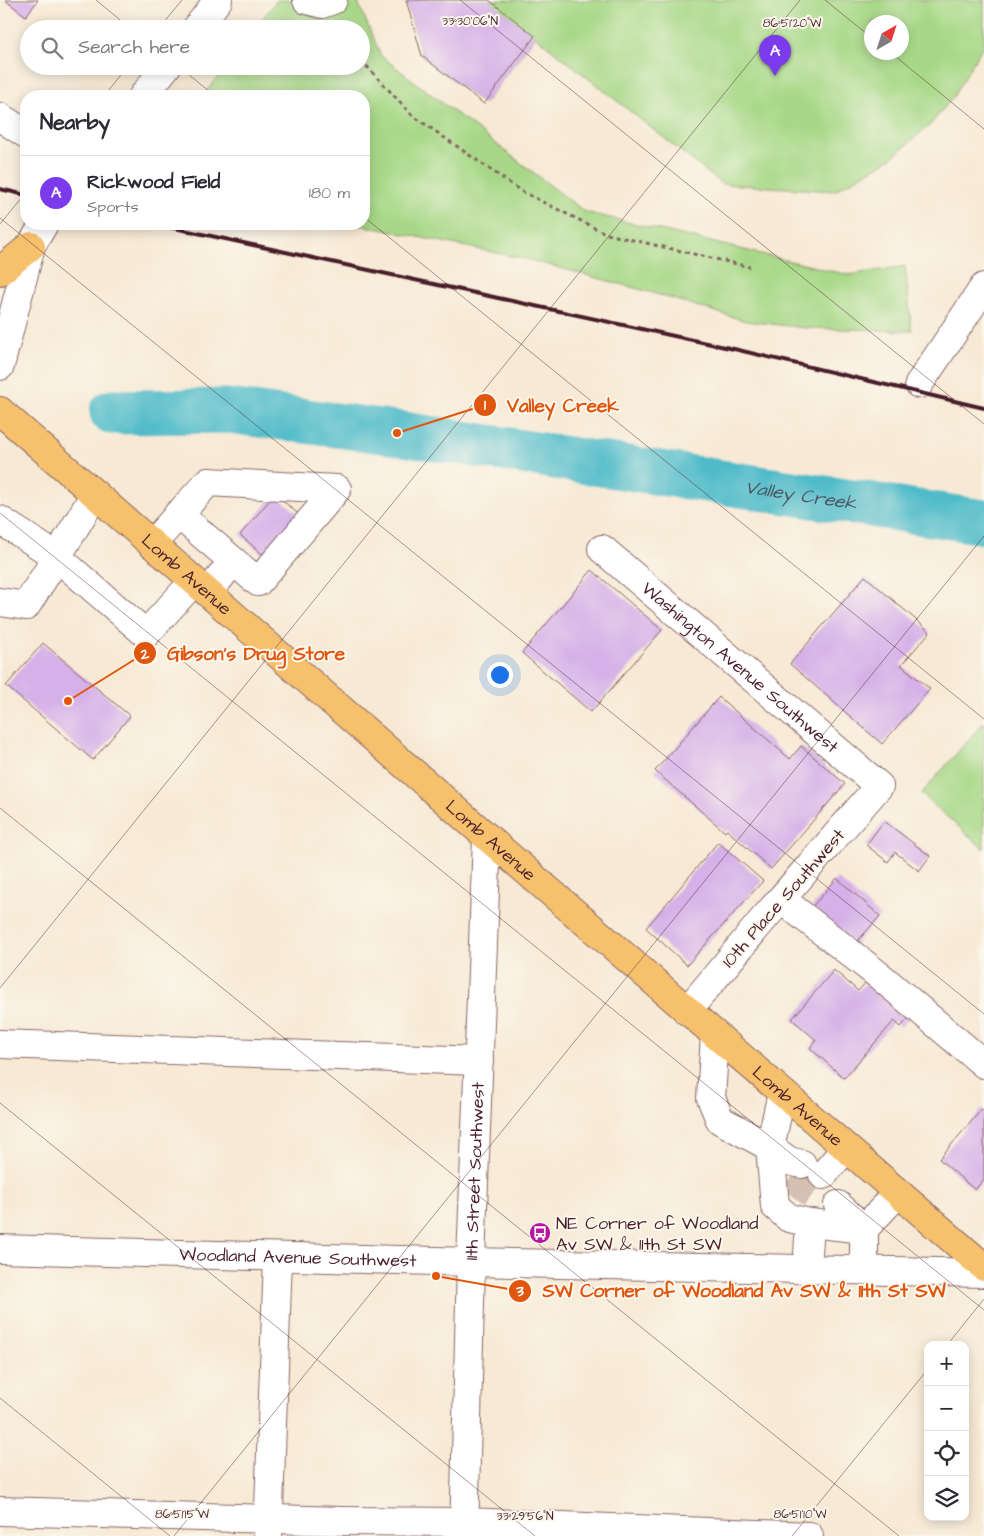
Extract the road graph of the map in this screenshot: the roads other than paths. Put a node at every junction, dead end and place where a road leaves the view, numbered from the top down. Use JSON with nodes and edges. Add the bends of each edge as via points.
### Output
{"nodes":[{"id":1,"x":308,"y":0,"type":"edge"},
{"id":2,"x":333,"y":0,"type":"edge"},
{"id":3,"x":160,"y":75,"type":"edge"},
{"id":4,"x":149,"y":90,"type":"edge"},
{"id":5,"x":0,"y":117,"type":"edge"},
{"id":6,"x":20,"y":130,"type":"edge"},
{"id":7,"x":38,"y":235,"type":"edge"},
{"id":8,"x":0,"y":271,"type":"edge"},
{"id":9,"x":984,"y":287,"type":"edge"},
{"id":10,"x":0,"y":366,"type":"edge"},
{"id":11,"x":919,"y":384,"type":"dead end"},
{"id":12,"x":0,"y":411,"type":"edge"},
{"id":13,"x":95,"y":494,"type":"junction"},
{"id":14,"x":178,"y":514,"type":"junction"},
{"id":15,"x":0,"y":520,"type":"edge"},
{"id":16,"x":152,"y":544,"type":"junction"},
{"id":17,"x":602,"y":549,"type":"dead end"},
{"id":18,"x":57,"y":557,"type":"junction"},
{"id":19,"x":233,"y":561,"type":"junction"},
{"id":20,"x":201,"y":587,"type":"junction"},
{"id":21,"x":0,"y":602,"type":"edge"},
{"id":22,"x":879,"y":786,"type":"joint"},
{"id":23,"x":487,"y":838,"type":"junction"},
{"id":24,"x":782,"y":898,"type":"junction"},
{"id":25,"x":687,"y":1011,"type":"junction"},
{"id":26,"x":715,"y":1035,"type":"junction"},
{"id":27,"x":0,"y":1044,"type":"edge"},
{"id":28,"x":479,"y":1061,"type":"junction"},
{"id":29,"x":984,"y":1064,"type":"edge"},
{"id":30,"x":782,"y":1093,"type":"junction"},
{"id":31,"x":846,"y":1148,"type":"junction"},
{"id":32,"x":808,"y":1182,"type":"junction"},
{"id":33,"x":898,"y":1194,"type":"junction"},
{"id":34,"x":864,"y":1229,"type":"junction"},
{"id":35,"x":0,"y":1250,"type":"edge"},
{"id":36,"x":278,"y":1257,"type":"junction"},
{"id":37,"x":471,"y":1262,"type":"junction"},
{"id":38,"x":984,"y":1267,"type":"edge"},
{"id":39,"x":807,"y":1269,"type":"junction"},
{"id":40,"x":864,"y":1270,"type":"junction"},
{"id":41,"x":984,"y":1273,"type":"edge"},
{"id":42,"x":0,"y":1511,"type":"edge"},
{"id":43,"x":268,"y":1527,"type":"edge"},
{"id":44,"x":464,"y":1529,"type":"edge"},
{"id":45,"x":809,"y":1536,"type":"edge"}],
"edges":[{"from":1,"to":2,"type":"street","via":[[322,4]]},
{"from":3,"to":4,"type":"street"},
{"from":5,"to":6,"type":"street"},
{"from":7,"to":8,"type":"main road"},
{"from":7,"to":10,"type":"street"},
{"from":9,"to":11,"type":"street"},
{"from":12,"to":13,"type":"main road","name":"Lomb Avenue"},
{"from":13,"to":16,"type":"main road","name":"Lomb Avenue"},
{"from":13,"to":18,"type":"street"},
{"from":14,"to":16,"type":"street"},
{"from":14,"to":19,"type":"street"},
{"from":14,"to":19,"type":"street","via":[[208,482],[337,488],[258,582]]},
{"from":15,"to":18,"type":"street"},
{"from":16,"to":20,"type":"main road","name":"Lomb Avenue"},
{"from":17,"to":22,"type":"street","name":"Washington Avenue Southwest"},
{"from":18,"to":20,"type":"street","via":[[146,634]]},
{"from":18,"to":21,"type":"street","via":[[26,606]]},
{"from":19,"to":20,"type":"street"},
{"from":20,"to":23,"type":"main road","name":"Lomb Avenue"},
{"from":22,"to":24,"type":"street","name":"10th Place Southwest"},
{"from":23,"to":25,"type":"main road","name":"Lomb Avenue"},
{"from":23,"to":28,"type":"street","name":"11th Street Southwest"},
{"from":24,"to":25,"type":"street","name":"10th Place Southwest"},
{"from":24,"to":29,"type":"street"},
{"from":25,"to":26,"type":"main road","name":"Lomb Avenue"},
{"from":26,"to":30,"type":"main road","name":"Lomb Avenue"},
{"from":26,"to":32,"type":"street","via":[[711,1098],[720,1120]]},
{"from":27,"to":28,"type":"street"},
{"from":28,"to":37,"type":"street","name":"11th Street Southwest"},
{"from":30,"to":31,"type":"main road","name":"Lomb Avenue"},
{"from":30,"to":32,"type":"street"},
{"from":31,"to":32,"type":"street"},
{"from":31,"to":33,"type":"main road","name":"Lomb Avenue"},
{"from":32,"to":34,"type":"street"},
{"from":32,"to":39,"type":"street"},
{"from":33,"to":34,"type":"street"},
{"from":33,"to":38,"type":"main road","name":"Lomb Avenue"},
{"from":34,"to":40,"type":"street"},
{"from":35,"to":36,"type":"street","name":"Woodland Avenue Southwest"},
{"from":36,"to":37,"type":"street","name":"Woodland Avenue Southwest"},
{"from":36,"to":43,"type":"street"},
{"from":37,"to":39,"type":"street","name":"Woodland Avenue Southwest"},
{"from":37,"to":44,"type":"street","name":"11th Street Southwest"},
{"from":39,"to":40,"type":"street","name":"Woodland Avenue Southwest"},
{"from":40,"to":41,"type":"street","name":"Woodland Avenue Southwest"},
{"from":42,"to":43,"type":"street"},
{"from":43,"to":44,"type":"street"},
{"from":44,"to":45,"type":"street"}]}
